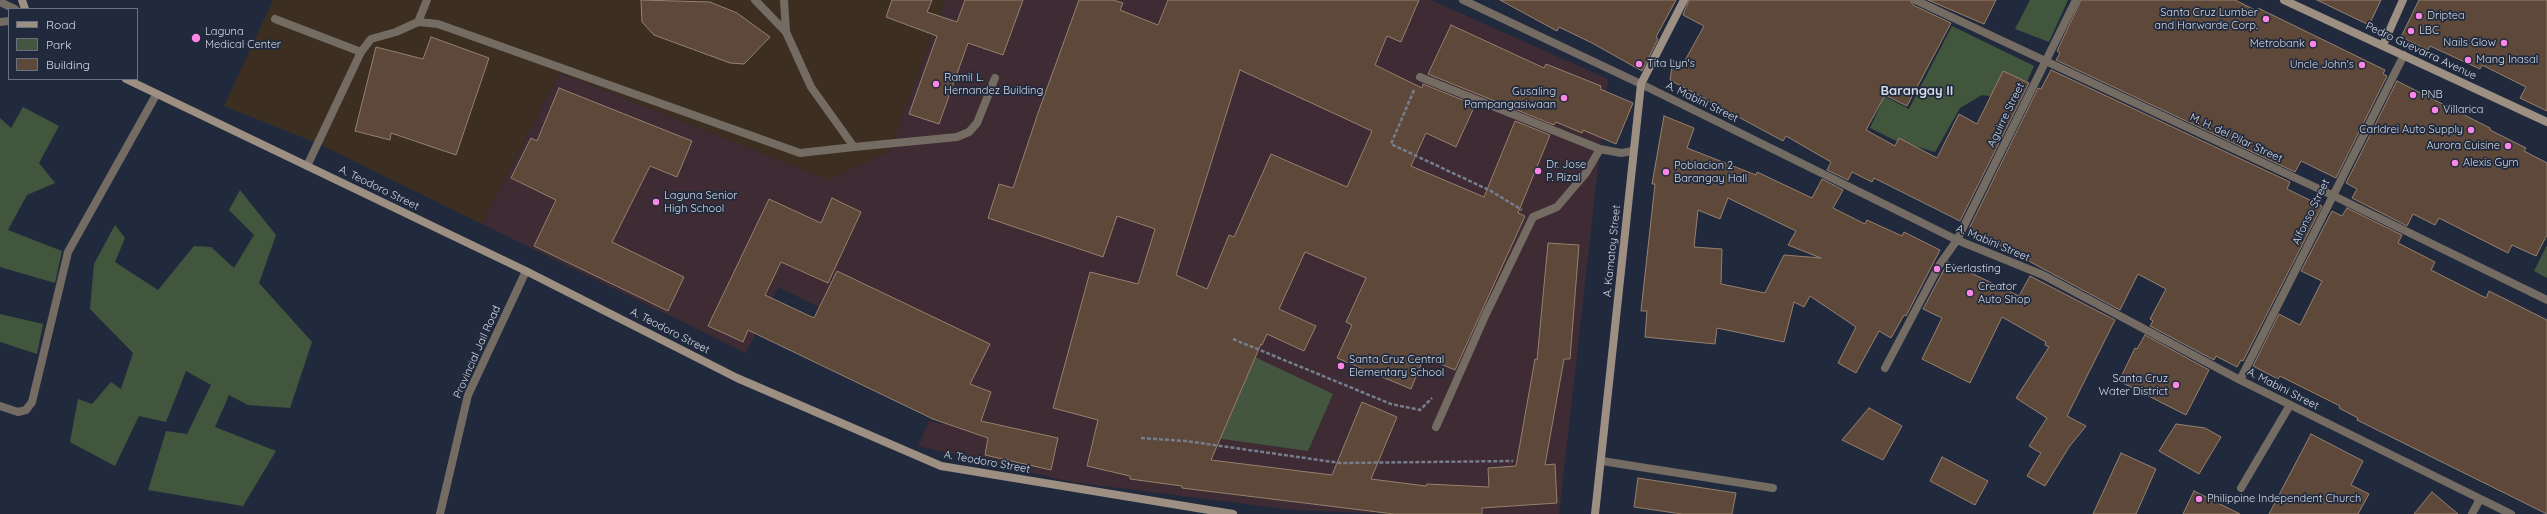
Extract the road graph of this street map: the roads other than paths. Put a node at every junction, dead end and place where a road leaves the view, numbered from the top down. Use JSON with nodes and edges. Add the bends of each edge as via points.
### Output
{"nodes":[{"id":1,"x":427,"y":0,"type":"edge"},
{"id":2,"x":755,"y":0,"type":"edge"},
{"id":3,"x":784,"y":0,"type":"edge"},
{"id":4,"x":1463,"y":0,"type":"edge"},
{"id":5,"x":1684,"y":0,"type":"edge"},
{"id":6,"x":1915,"y":0,"type":"edge"},
{"id":7,"x":2076,"y":0,"type":"edge"},
{"id":8,"x":2284,"y":0,"type":"edge"},
{"id":9,"x":2403,"y":0,"type":"edge"},
{"id":10,"x":0,"y":2,"type":"edge"},
{"id":11,"x":14,"y":8,"type":"edge"},
{"id":12,"x":275,"y":19,"type":"dead end"},
{"id":13,"x":418,"y":22,"type":"junction"},
{"id":14,"x":786,"y":32,"type":"junction"},
{"id":15,"x":2383,"y":45,"type":"junction"},
{"id":16,"x":361,"y":52,"type":"junction"},
{"id":17,"x":2404,"y":55,"type":"junction"},
{"id":18,"x":2044,"y":62,"type":"junction"},
{"id":19,"x":1420,"y":77,"type":"road end"},
{"id":20,"x":995,"y":78,"type":"dead end"},
{"id":21,"x":128,"y":80,"type":"edge"},
{"id":22,"x":1641,"y":84,"type":"junction"},
{"id":23,"x":156,"y":95,"type":"junction"},
{"id":24,"x":2547,"y":122,"type":"edge"},
{"id":25,"x":854,"y":147,"type":"junction"},
{"id":26,"x":1600,"y":149,"type":"junction"},
{"id":27,"x":1633,"y":151,"type":"junction"},
{"id":28,"x":307,"y":166,"type":"junction"},
{"id":29,"x":2332,"y":195,"type":"junction"},
{"id":30,"x":1957,"y":240,"type":"junction"},
{"id":31,"x":526,"y":271,"type":"junction"},
{"id":32,"x":2547,"y":300,"type":"edge"},
{"id":33,"x":1885,"y":368,"type":"dead end"},
{"id":34,"x":2240,"y":380,"type":"junction"},
{"id":35,"x":2290,"y":405,"type":"junction"},
{"id":36,"x":0,"y":406,"type":"edge"},
{"id":37,"x":1436,"y":427,"type":"dead end"},
{"id":38,"x":1602,"y":461,"type":"junction"},
{"id":39,"x":1773,"y":488,"type":"dead end"},
{"id":40,"x":2241,"y":488,"type":"dead end"},
{"id":41,"x":2480,"y":499,"type":"junction"},
{"id":42,"x":440,"y":514,"type":"edge"},
{"id":43,"x":1233,"y":514,"type":"edge"},
{"id":44,"x":1595,"y":514,"type":"edge"},
{"id":45,"x":2472,"y":514,"type":"edge"},
{"id":46,"x":2511,"y":514,"type":"edge"}],
"edges":[{"from":1,"to":13,"type":"street"},
{"from":2,"to":14,"type":"street"},
{"from":3,"to":14,"type":"street"},
{"from":4,"to":22,"type":"street","name":"A. Mabini Street"},
{"from":5,"to":22,"type":"street","name":"A. Kamatoy Street"},
{"from":6,"to":18,"type":"street","name":"M. H. del Pilar Street"},
{"from":7,"to":18,"type":"street","name":"Aguirre Street"},
{"from":8,"to":15,"type":"street","name":"Pedro Guevarra Avenue"},
{"from":9,"to":15,"type":"street"},
{"from":10,"to":11,"type":"street"},
{"from":12,"to":16,"type":"street"},
{"from":13,"to":16,"type":"street","via":[[371,39]]},
{"from":13,"to":25,"type":"street","via":[[438,24],[800,153]]},
{"from":14,"to":25,"type":"street","via":[[811,87]]},
{"from":15,"to":17,"type":"street","name":"Pedro Guevarra Avenue"},
{"from":16,"to":28,"type":"street"},
{"from":17,"to":24,"type":"street","name":"Pedro Guevarra Avenue"},
{"from":17,"to":29,"type":"street","name":"Alfonso Street"},
{"from":18,"to":29,"type":"street","name":"M. H. del Pilar Street"},
{"from":18,"to":30,"type":"street","name":"Aguirre Street"},
{"from":19,"to":26,"type":"street"},
{"from":20,"to":25,"type":"street","via":[[977,123],[968,132],[957,137]]},
{"from":21,"to":23,"type":"street","name":"A. Teodoro Street"},
{"from":22,"to":27,"type":"street","name":"A. Kamatoy Street"},
{"from":22,"to":30,"type":"street","name":"A. Mabini Street"},
{"from":23,"to":28,"type":"street","name":"A. Teodoro Street"},
{"from":23,"to":36,"type":"street","via":[[68,252],[32,402],[26,410],[18,412]]},
{"from":26,"to":27,"type":"street","via":[[1621,153]]},
{"from":26,"to":37,"type":"street","via":[[1586,173],[1558,207],[1534,217],[1486,314]]},
{"from":27,"to":38,"type":"street","name":"A. Kamatoy Street"},
{"from":28,"to":31,"type":"street","name":"A. Teodoro Street"},
{"from":29,"to":32,"type":"street","name":"M. H. del Pilar Street"},
{"from":29,"to":34,"type":"street","name":"Alfonso Street"},
{"from":30,"to":33,"type":"street","name":"Aguirre Street","via":[[1940,264]]},
{"from":30,"to":34,"type":"street","name":"A. Mabini Street","via":[[2043,275]]},
{"from":31,"to":42,"type":"street","name":"Provincial Jail Road","via":[[468,395]]},
{"from":31,"to":43,"type":"street","name":"A. Teodoro Street","via":[[737,378],[941,466]]},
{"from":34,"to":35,"type":"street","name":"A. Mabini Street"},
{"from":35,"to":40,"type":"street"},
{"from":35,"to":41,"type":"street","name":"A. Mabini Street"},
{"from":38,"to":39,"type":"street"},
{"from":38,"to":44,"type":"street","name":"A. Kamatoy Street"},
{"from":41,"to":45,"type":"street"},
{"from":41,"to":46,"type":"street","name":"A. Mabini Street"}]}
